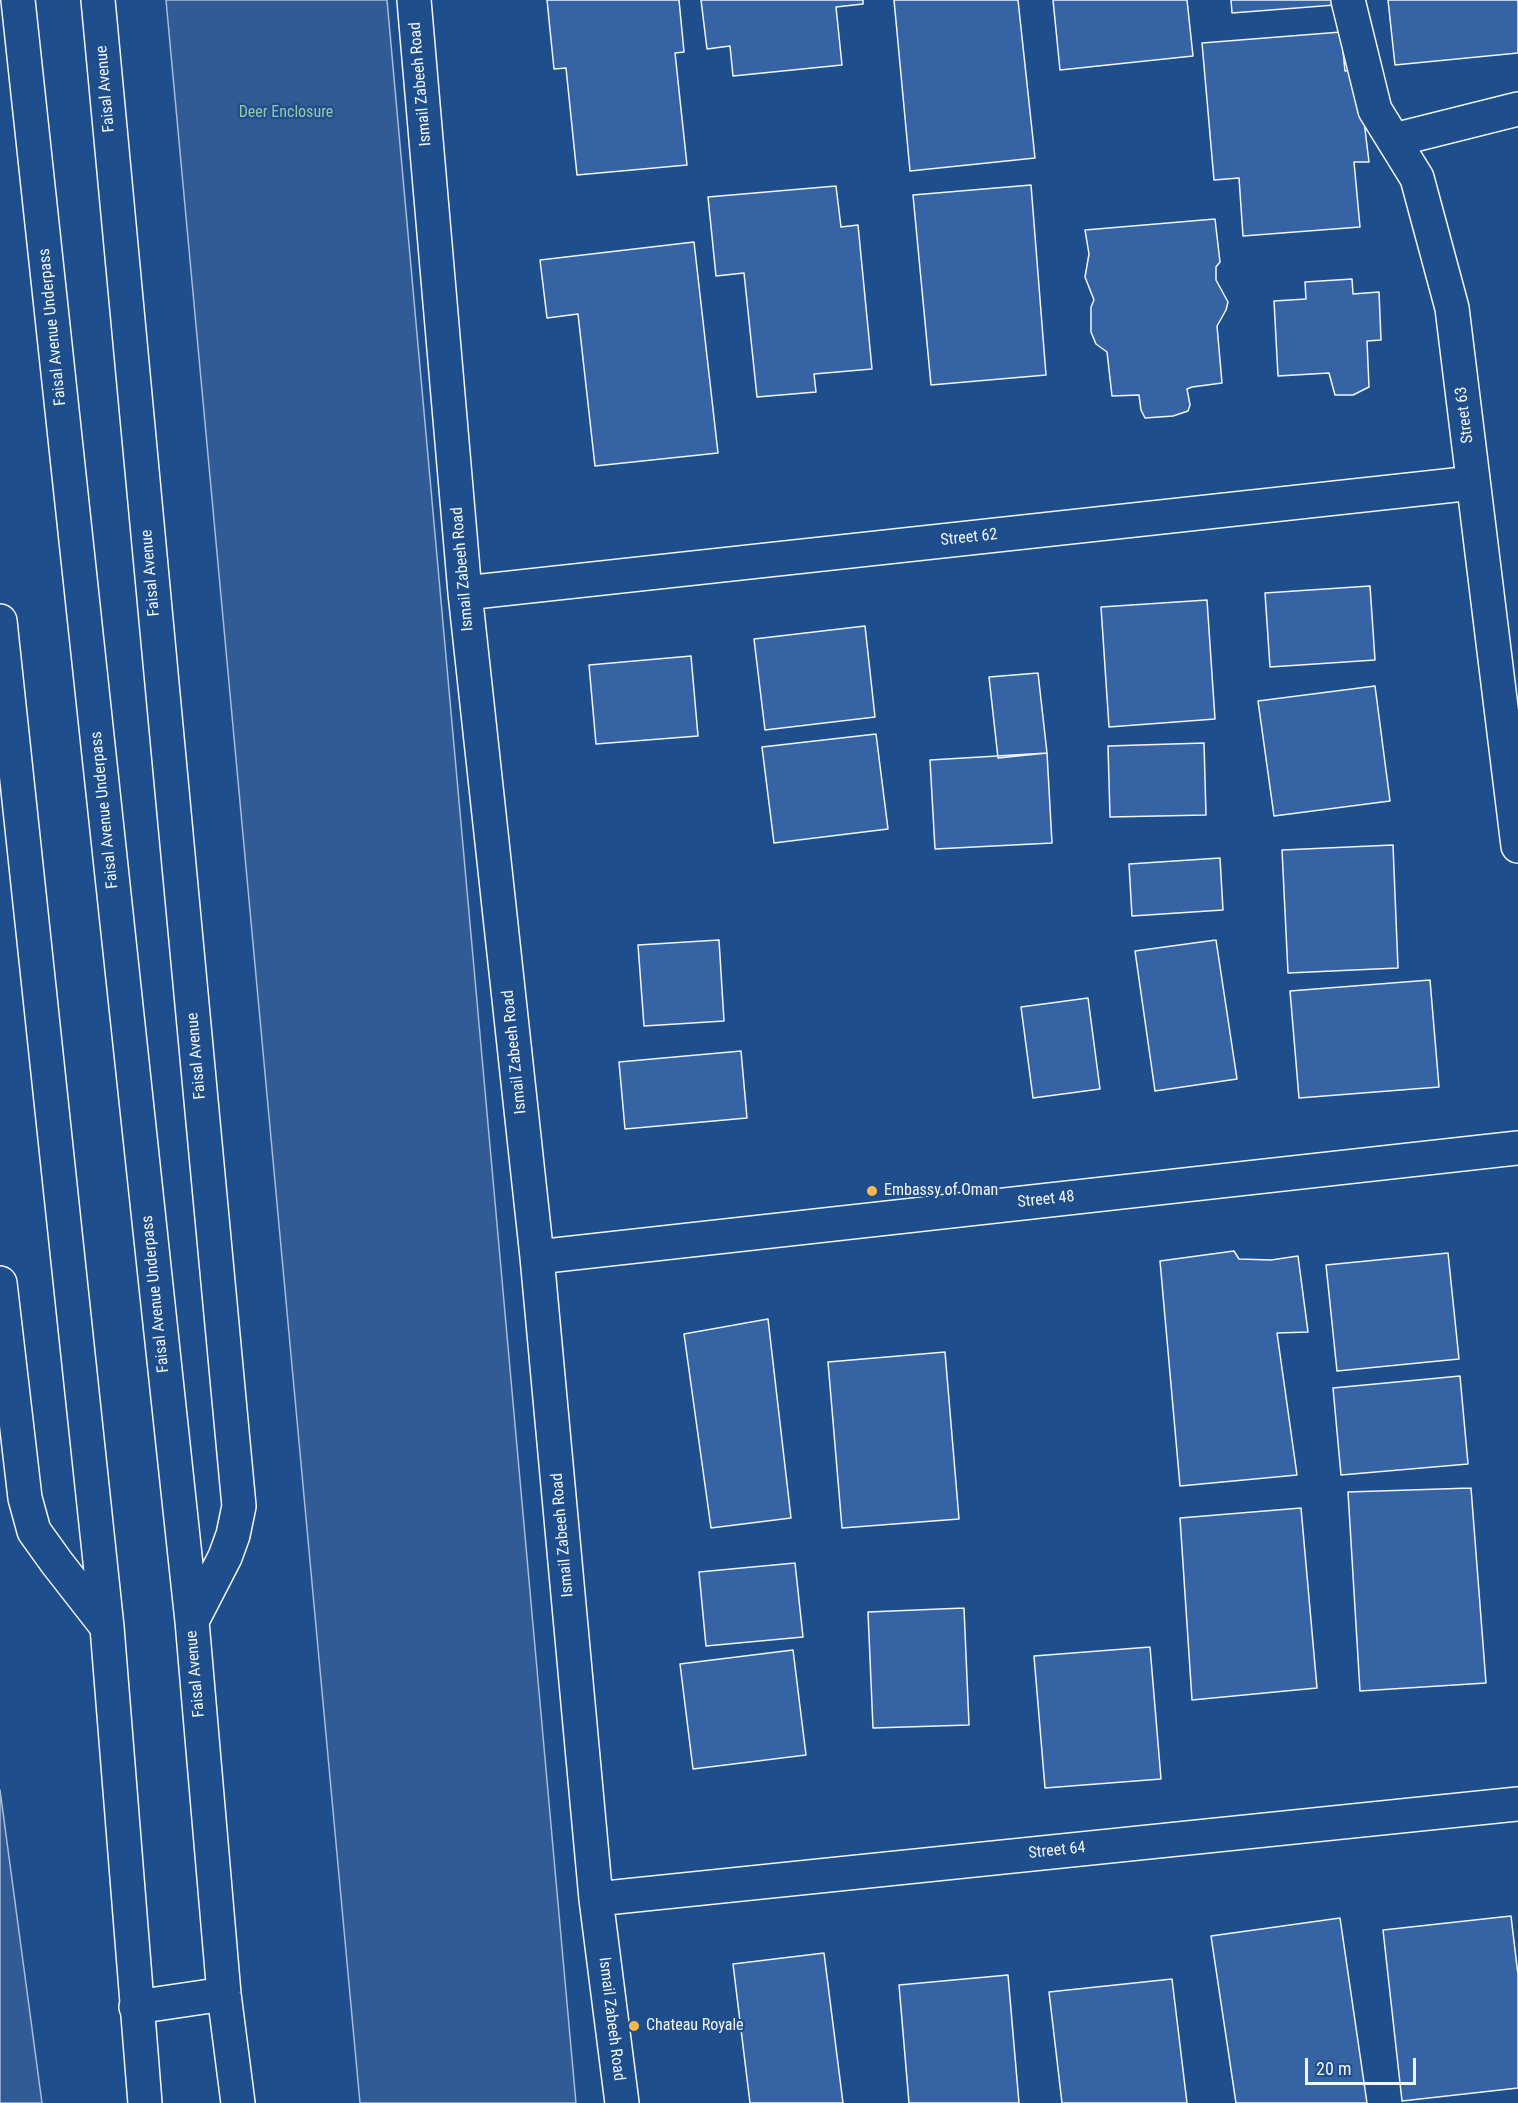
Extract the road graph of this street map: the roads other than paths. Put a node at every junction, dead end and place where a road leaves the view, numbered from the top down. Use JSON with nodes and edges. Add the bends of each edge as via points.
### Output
{"nodes":[{"id":1,"x":18,"y":0,"type":"edge"},
{"id":2,"x":98,"y":0,"type":"edge"},
{"id":3,"x":414,"y":0,"type":"edge"},
{"id":4,"x":1348,"y":0,"type":"edge"},
{"id":5,"x":1518,"y":109,"type":"edge"},
{"id":6,"x":1394,"y":140,"type":"junction"},
{"id":7,"x":1473,"y":483,"type":"junction"},
{"id":8,"x":465,"y":593,"type":"junction"},
{"id":9,"x":0,"y":621,"type":"edge"},
{"id":10,"x":1518,"y":846,"type":"edge"},
{"id":11,"x":1518,"y":1148,"type":"edge"},
{"id":12,"x":537,"y":1257,"type":"junction"},
{"id":13,"x":0,"y":1283,"type":"edge"},
{"id":14,"x":192,"y":1621,"type":"junction"},
{"id":15,"x":107,"y":1627,"type":"junction"},
{"id":16,"x":1518,"y":1804,"type":"edge"},
{"id":17,"x":596,"y":1899,"type":"junction"},
{"id":18,"x":224,"y":1994,"type":"junction"},
{"id":19,"x":136,"y":2007,"type":"junction"},
{"id":20,"x":145,"y":2103,"type":"edge"},
{"id":21,"x":238,"y":2103,"type":"edge"},
{"id":22,"x":622,"y":2103,"type":"edge"}],
"edges":[{"from":1,"to":14,"type":"street","name":"Faisal Avenue Underpass"},
{"from":2,"to":14,"type":"street","name":"Faisal Avenue","via":[[239,1506],[225,1557]]},
{"from":3,"to":8,"type":"street","name":"Ismail Zabeeh Road"},
{"from":4,"to":6,"type":"street","name":"Street 63","via":[[1375,110]]},
{"from":5,"to":6,"type":"street"},
{"from":6,"to":7,"type":"street","name":"Street 63","via":[[1417,178],[1452,308]]},
{"from":7,"to":8,"type":"street","name":"Street 62"},
{"from":7,"to":10,"type":"street","name":"Street 63"},
{"from":8,"to":12,"type":"street","name":"Ismail Zabeeh Road"},
{"from":9,"to":15,"type":"street"},
{"from":11,"to":12,"type":"street","name":"Street 48"},
{"from":12,"to":17,"type":"street","name":"Ismail Zabeeh Road"},
{"from":13,"to":15,"type":"street","via":[[25,1498],[34,1531]]},
{"from":14,"to":18,"type":"street","name":"Faisal Avenue"},
{"from":15,"to":19,"type":"street"},
{"from":16,"to":17,"type":"street","name":"Street 64"},
{"from":17,"to":22,"type":"street","name":"Ismail Zabeeh Road"},
{"from":18,"to":19,"type":"street"},
{"from":18,"to":21,"type":"street","name":"Faisal Avenue"},
{"from":19,"to":20,"type":"street"}]}
